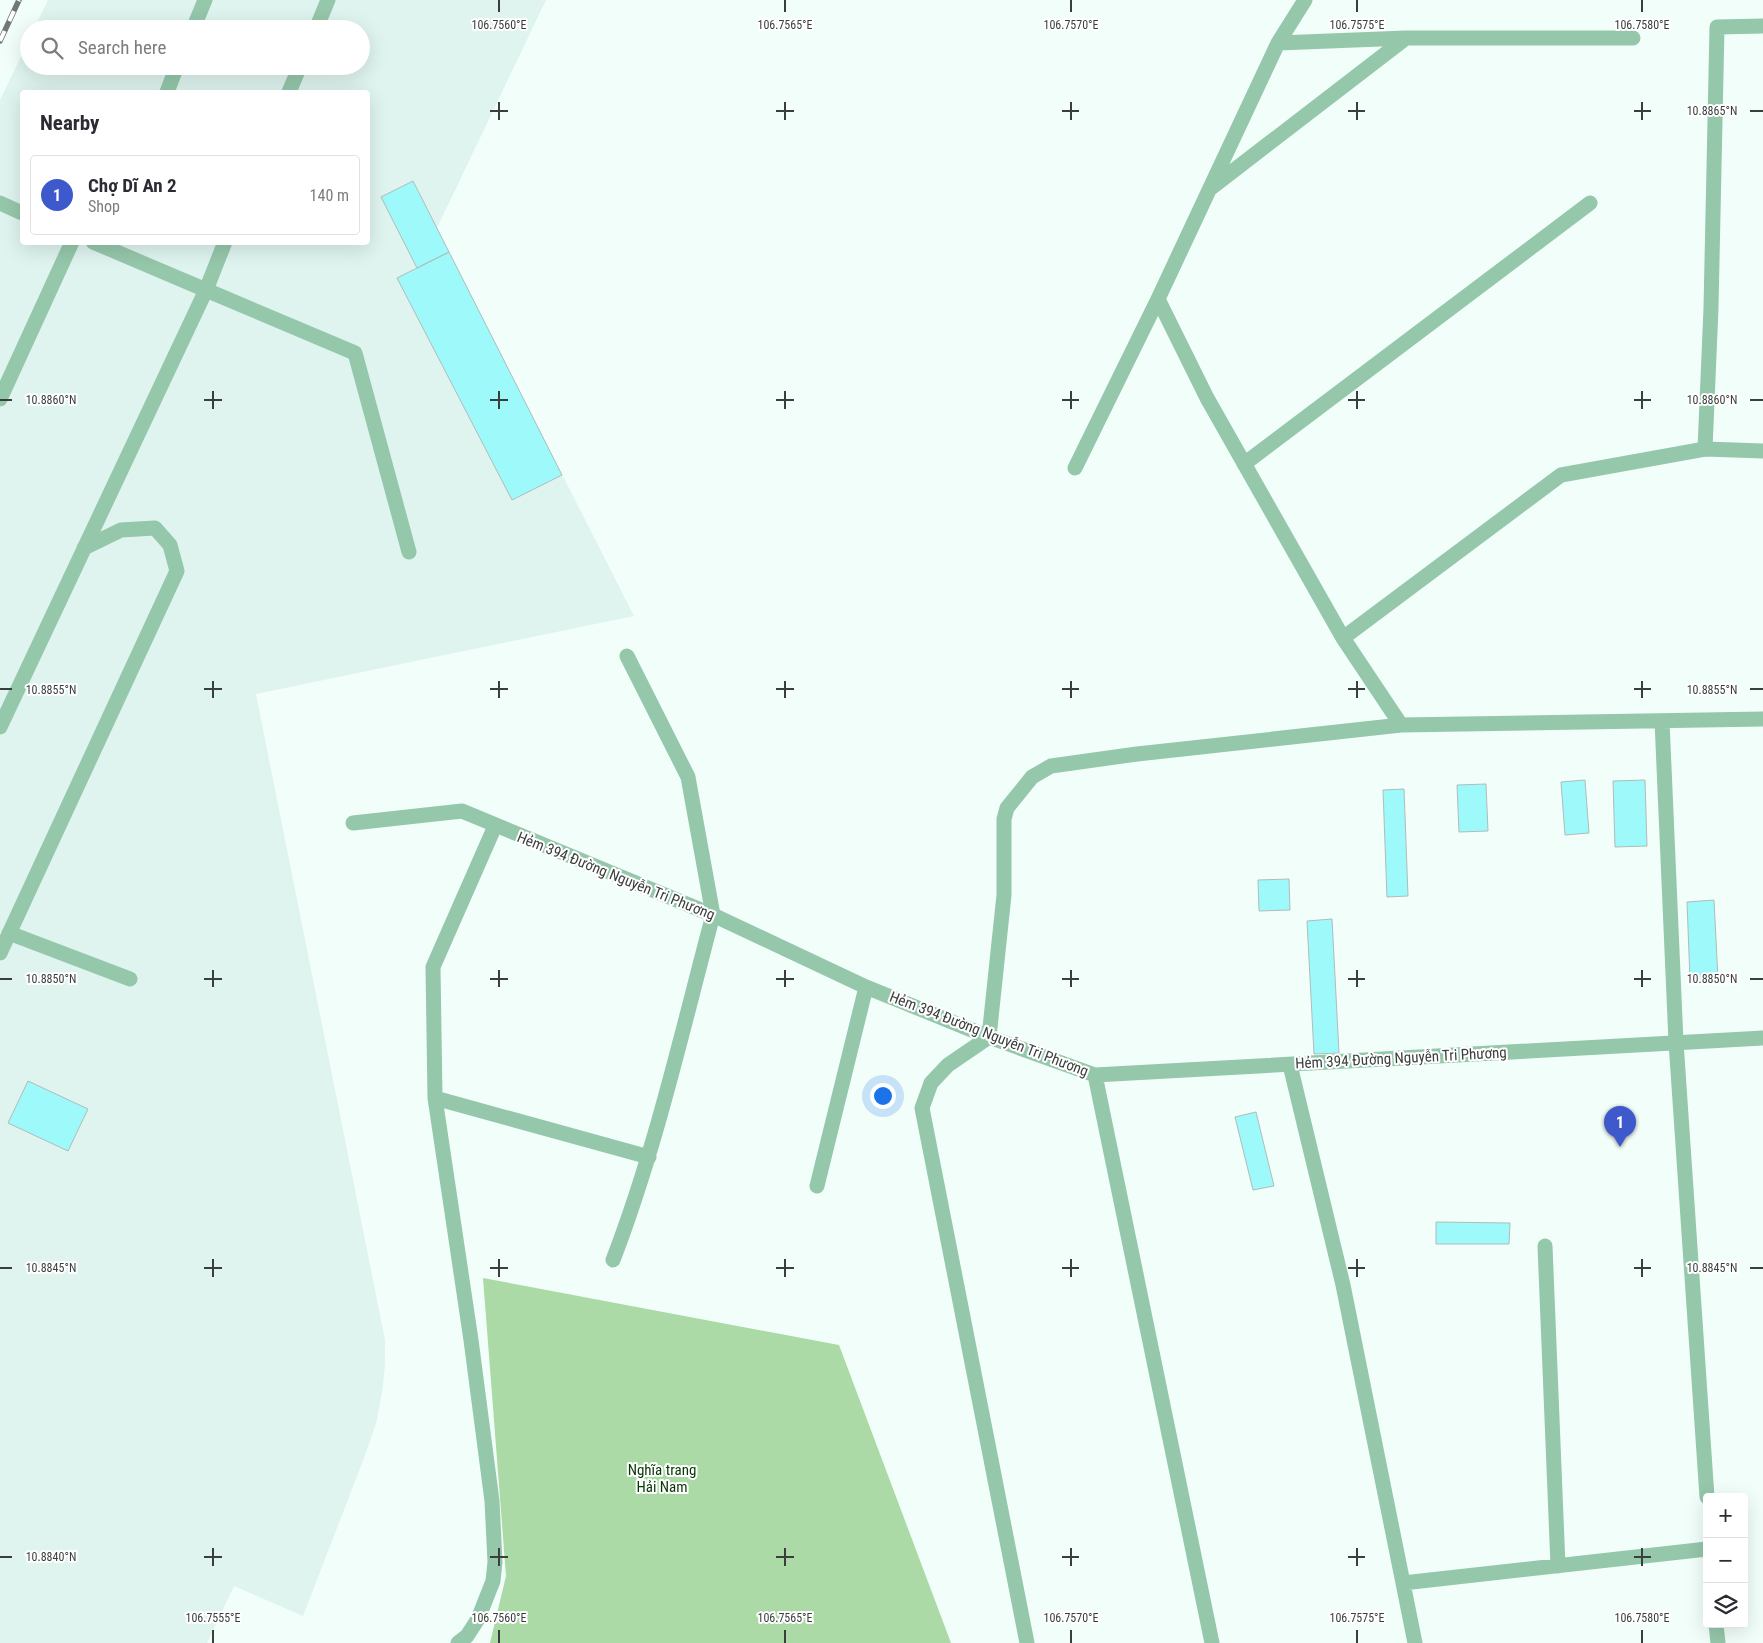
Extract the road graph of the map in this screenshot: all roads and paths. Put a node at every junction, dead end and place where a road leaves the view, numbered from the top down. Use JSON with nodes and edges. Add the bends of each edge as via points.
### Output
{"nodes":[{"id":1,"x":204,"y":0,"type":"edge"},
{"id":2,"x":328,"y":0,"type":"edge"},
{"id":3,"x":1305,"y":0,"type":"edge"},
{"id":4,"x":196,"y":20,"type":"edge"},
{"id":5,"x":320,"y":20,"type":"edge"},
{"id":6,"x":1763,"y":26,"type":"edge"},
{"id":7,"x":1406,"y":38,"type":"junction"},
{"id":8,"x":1633,"y":38,"type":"dead end"},
{"id":9,"x":1278,"y":43,"type":"junction"},
{"id":10,"x":173,"y":75,"type":"edge"},
{"id":11,"x":296,"y":75,"type":"edge"},
{"id":12,"x":167,"y":90,"type":"edge"},
{"id":13,"x":290,"y":90,"type":"edge"},
{"id":14,"x":1208,"y":190,"type":"junction"},
{"id":15,"x":0,"y":203,"type":"edge"},
{"id":16,"x":1590,"y":203,"type":"dead end"},
{"id":17,"x":20,"y":212,"type":"edge"},
{"id":18,"x":71,"y":245,"type":"edge"},
{"id":19,"x":102,"y":245,"type":"edge"},
{"id":20,"x":224,"y":245,"type":"edge"},
{"id":21,"x":206,"y":290,"type":"junction"},
{"id":22,"x":1158,"y":299,"type":"junction"},
{"id":23,"x":0,"y":399,"type":"edge"},
{"id":24,"x":1705,"y":449,"type":"junction"},
{"id":25,"x":1763,"y":451,"type":"edge"},
{"id":26,"x":1244,"y":464,"type":"junction"},
{"id":27,"x":1075,"y":468,"type":"dead end"},
{"id":28,"x":84,"y":548,"type":"junction"},
{"id":29,"x":409,"y":552,"type":"dead end"},
{"id":30,"x":1343,"y":638,"type":"junction"},
{"id":31,"x":627,"y":656,"type":"dead end"},
{"id":32,"x":1763,"y":719,"type":"edge"},
{"id":33,"x":1662,"y":721,"type":"junction"},
{"id":34,"x":1401,"y":725,"type":"junction"},
{"id":35,"x":0,"y":728,"type":"edge"},
{"id":36,"x":353,"y":823,"type":"dead end"},
{"id":37,"x":495,"y":826,"type":"junction"},
{"id":38,"x":713,"y":915,"type":"junction"},
{"id":39,"x":9,"y":933,"type":"junction"},
{"id":40,"x":0,"y":953,"type":"edge"},
{"id":41,"x":130,"y":979,"type":"dead end"},
{"id":42,"x":866,"y":987,"type":"junction"},
{"id":43,"x":989,"y":1037,"type":"junction"},
{"id":44,"x":1763,"y":1038,"type":"edge"},
{"id":45,"x":1676,"y":1042,"type":"junction"},
{"id":46,"x":1290,"y":1065,"type":"junction"},
{"id":47,"x":1095,"y":1075,"type":"junction"},
{"id":48,"x":435,"y":1098,"type":"junction"},
{"id":49,"x":649,"y":1157,"type":"junction"},
{"id":50,"x":817,"y":1186,"type":"dead end"},
{"id":51,"x":1545,"y":1246,"type":"dead end"},
{"id":52,"x":613,"y":1260,"type":"dead end"},
{"id":53,"x":1707,"y":1493,"type":"edge"},
{"id":54,"x":1703,"y":1549,"type":"edge"},
{"id":55,"x":1558,"y":1566,"type":"junction"},
{"id":56,"x":1403,"y":1582,"type":"junction"},
{"id":57,"x":1716,"y":1628,"type":"edge"},
{"id":58,"x":458,"y":1643,"type":"edge"},
{"id":59,"x":1028,"y":1643,"type":"edge"},
{"id":60,"x":1212,"y":1643,"type":"edge"},
{"id":61,"x":1415,"y":1643,"type":"edge"},
{"id":62,"x":1718,"y":1643,"type":"edge"}],
"edges":[{"from":1,"to":4,"type":"street"},
{"from":2,"to":5,"type":"street"},
{"from":3,"to":9,"type":"street"},
{"from":6,"to":24,"type":"street","via":[[1717,28]]},
{"from":7,"to":8,"type":"street"},
{"from":7,"to":9,"type":"street"},
{"from":7,"to":14,"type":"street"},
{"from":9,"to":14,"type":"street"},
{"from":10,"to":12,"type":"street"},
{"from":11,"to":13,"type":"street"},
{"from":14,"to":22,"type":"street"},
{"from":15,"to":17,"type":"street"},
{"from":16,"to":26,"type":"street"},
{"from":18,"to":23,"type":"street"},
{"from":19,"to":21,"type":"street"},
{"from":20,"to":21,"type":"street"},
{"from":21,"to":28,"type":"street"},
{"from":21,"to":29,"type":"street","via":[[355,353]]},
{"from":22,"to":26,"type":"street"},
{"from":22,"to":27,"type":"street"},
{"from":24,"to":25,"type":"street"},
{"from":24,"to":30,"type":"street","via":[[1561,475]]},
{"from":26,"to":30,"type":"street"},
{"from":28,"to":35,"type":"street"},
{"from":28,"to":39,"type":"street","via":[[122,530],[155,528],[170,545],[177,571]]},
{"from":30,"to":34,"type":"street"},
{"from":31,"to":38,"type":"street","via":[[688,777]]},
{"from":32,"to":33,"type":"street"},
{"from":33,"to":34,"type":"street"},
{"from":33,"to":45,"type":"street"},
{"from":34,"to":43,"type":"street","via":[[1051,766],[1032,777],[1007,808],[1004,819],[1004,895]]},
{"from":36,"to":37,"type":"street","name":"Hẻm 394 Đường Nguyễn Tri Phương","via":[[462,811]]},
{"from":37,"to":38,"type":"street","name":"Hẻm 394 Đường Nguyễn Tri Phương"},
{"from":37,"to":48,"type":"street","via":[[433,967]]},
{"from":38,"to":42,"type":"street","name":"Hẻm 394 Đường Nguyễn Tri Phương"},
{"from":38,"to":49,"type":"street"},
{"from":39,"to":40,"type":"street"},
{"from":39,"to":41,"type":"street"},
{"from":42,"to":43,"type":"street","name":"Hẻm 394 Đường Nguyễn Tri Phương"},
{"from":42,"to":50,"type":"street"},
{"from":43,"to":47,"type":"street","name":"Hẻm 394 Đường Nguyễn Tri Phương"},
{"from":43,"to":59,"type":"street","via":[[948,1065],[931,1083],[922,1108]]},
{"from":44,"to":45,"type":"street","name":"Hẻm 394 Đường Nguyễn Tri Phương"},
{"from":45,"to":46,"type":"street","name":"Hẻm 394 Đường Nguyễn Tri Phương"},
{"from":45,"to":53,"type":"street"},
{"from":46,"to":47,"type":"street","name":"Hẻm 394 Đường Nguyễn Tri Phương"},
{"from":46,"to":56,"type":"street","via":[[1343,1285]]},
{"from":47,"to":60,"type":"street"},
{"from":48,"to":49,"type":"street"},
{"from":48,"to":58,"type":"street","via":[[474,1358],[492,1501],[495,1562],[493,1581],[478,1619]]},
{"from":49,"to":52,"type":"street"},
{"from":51,"to":55,"type":"street"},
{"from":54,"to":55,"type":"street"},
{"from":55,"to":56,"type":"street"},
{"from":56,"to":61,"type":"street"},
{"from":57,"to":62,"type":"street"}]}
